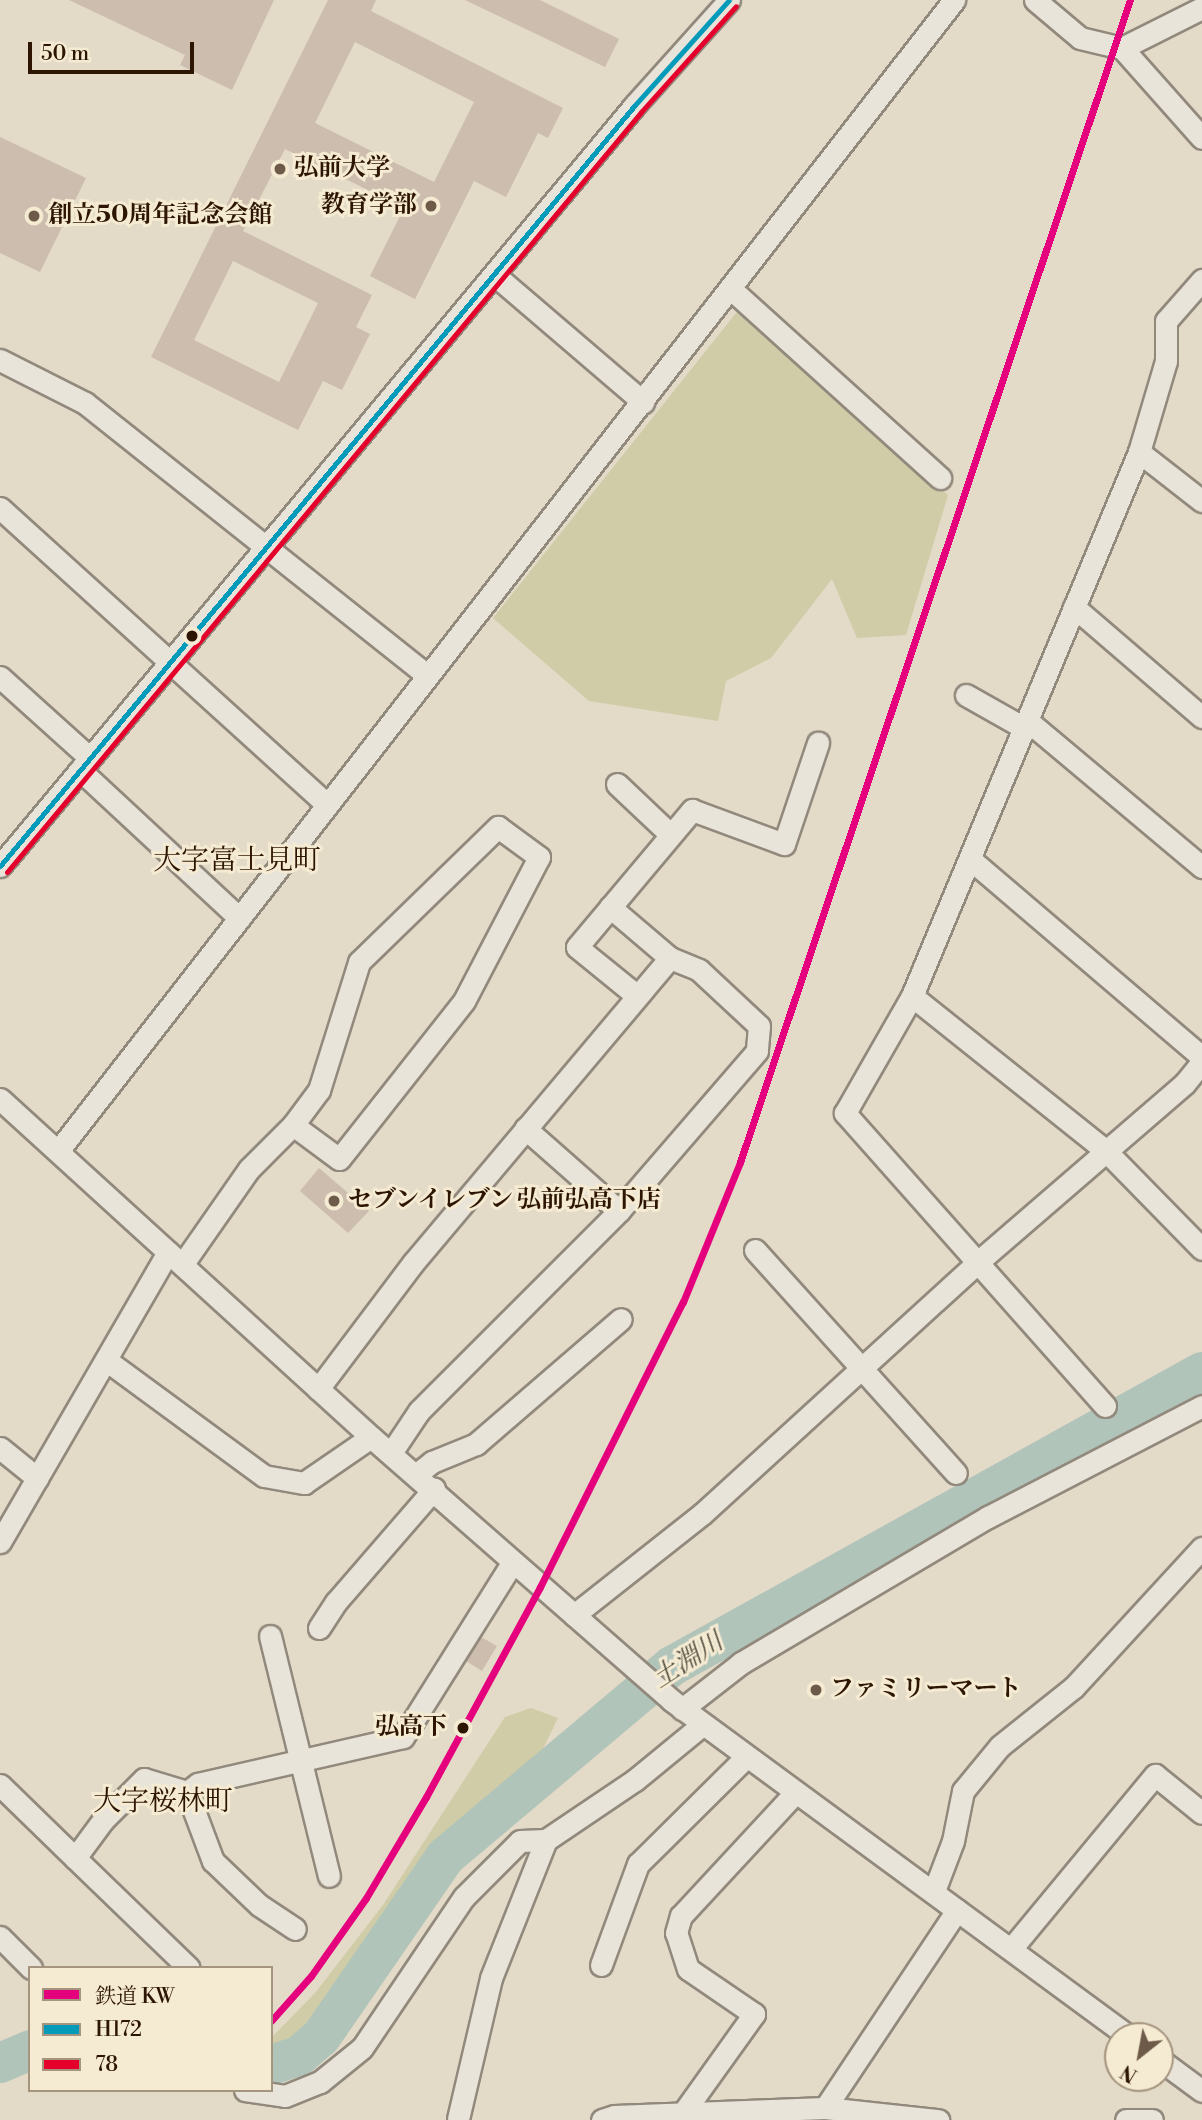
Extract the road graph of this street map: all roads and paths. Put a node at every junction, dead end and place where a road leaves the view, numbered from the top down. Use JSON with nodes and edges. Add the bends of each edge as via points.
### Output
{"nodes":[{"id":1,"x":729,"y":0,"type":"edge"},
{"id":2,"x":954,"y":0,"type":"edge"},
{"id":3,"x":1035,"y":0,"type":"edge"},
{"id":4,"x":1202,"y":8,"type":"edge"},
{"id":5,"x":1122,"y":48,"type":"junction"},
{"id":6,"x":1202,"y":138,"type":"edge"},
{"id":7,"x":496,"y":276,"type":"junction"},
{"id":8,"x":1202,"y":280,"type":"edge"},
{"id":9,"x":730,"y":289,"type":"junction"},
{"id":10,"x":0,"y":360,"type":"edge"},
{"id":11,"x":643,"y":402,"type":"junction"},
{"id":12,"x":1139,"y":452,"type":"junction"},
{"id":13,"x":940,"y":478,"type":"dead end"},
{"id":14,"x":1202,"y":500,"type":"edge"},
{"id":15,"x":0,"y":508,"type":"edge"},
{"id":16,"x":265,"y":550,"type":"junction"},
{"id":17,"x":1074,"y":607,"type":"junction"},
{"id":18,"x":172,"y":661,"type":"junction"},
{"id":19,"x":428,"y":676,"type":"junction"},
{"id":20,"x":0,"y":677,"type":"edge"},
{"id":21,"x":966,"y":695,"type":"dead end"},
{"id":22,"x":1202,"y":717,"type":"edge"},
{"id":23,"x":1028,"y":725,"type":"junction"},
{"id":24,"x":818,"y":743,"type":"dead end"},
{"id":25,"x":85,"y":764,"type":"junction"},
{"id":26,"x":617,"y":784,"type":"dead end"},
{"id":27,"x":327,"y":804,"type":"junction"},
{"id":28,"x":671,"y":835,"type":"junction"},
{"id":29,"x":970,"y":859,"type":"junction"},
{"id":30,"x":0,"y":866,"type":"edge"},
{"id":31,"x":1202,"y":867,"type":"edge"},
{"id":32,"x":610,"y":906,"type":"junction"},
{"id":33,"x":239,"y":918,"type":"junction"},
{"id":34,"x":670,"y":958,"type":"junction"},
{"id":35,"x":636,"y":995,"type":"junction"},
{"id":36,"x":912,"y":996,"type":"junction"},
{"id":37,"x":1202,"y":1060,"type":"edge"},
{"id":38,"x":0,"y":1098,"type":"edge"},
{"id":39,"x":293,"y":1125,"type":"junction"},
{"id":40,"x":525,"y":1128,"type":"junction"},
{"id":41,"x":58,"y":1151,"type":"junction"},
{"id":42,"x":1106,"y":1151,"type":"junction"},
{"id":43,"x":620,"y":1211,"type":"junction"},
{"id":44,"x":1202,"y":1249,"type":"edge"},
{"id":45,"x":755,"y":1250,"type":"dead end"},
{"id":46,"x":175,"y":1258,"type":"junction"},
{"id":47,"x":979,"y":1262,"type":"junction"},
{"id":48,"x":621,"y":1319,"type":"dead end"},
{"id":49,"x":106,"y":1360,"type":"junction"},
{"id":50,"x":861,"y":1371,"type":"junction"},
{"id":51,"x":318,"y":1389,"type":"junction"},
{"id":52,"x":1105,"y":1406,"type":"dead end"},
{"id":53,"x":1202,"y":1406,"type":"edge"},
{"id":54,"x":371,"y":1437,"type":"junction"},
{"id":55,"x":0,"y":1448,"type":"edge"},
{"id":56,"x":391,"y":1453,"type":"junction"},
{"id":57,"x":956,"y":1473,"type":"dead end"},
{"id":58,"x":417,"y":1474,"type":"junction"},
{"id":59,"x":37,"y":1478,"type":"junction"},
{"id":60,"x":434,"y":1489,"type":"junction"},
{"id":61,"x":0,"y":1542,"type":"edge"},
{"id":62,"x":1202,"y":1548,"type":"edge"},
{"id":63,"x":512,"y":1563,"type":"junction"},
{"id":64,"x":574,"y":1615,"type":"junction"},
{"id":65,"x":319,"y":1629,"type":"dead end"},
{"id":66,"x":270,"y":1636,"type":"dead end"},
{"id":67,"x":676,"y":1704,"type":"junction"},
{"id":68,"x":702,"y":1725,"type":"junction"},
{"id":69,"x":746,"y":1757,"type":"junction"},
{"id":70,"x":299,"y":1761,"type":"junction"},
{"id":71,"x":0,"y":1785,"type":"edge"},
{"id":72,"x":187,"y":1792,"type":"junction"},
{"id":73,"x":795,"y":1793,"type":"junction"},
{"id":74,"x":1202,"y":1813,"type":"edge"},
{"id":75,"x":546,"y":1840,"type":"junction"},
{"id":76,"x":75,"y":1858,"type":"junction"},
{"id":77,"x":329,"y":1876,"type":"dead end"},
{"id":78,"x":933,"y":1891,"type":"junction"},
{"id":79,"x":957,"y":1910,"type":"junction"},
{"id":80,"x":295,"y":1929,"type":"dead end"},
{"id":81,"x":0,"y":1937,"type":"edge"},
{"id":82,"x":1011,"y":1949,"type":"junction"},
{"id":83,"x":601,"y":1965,"type":"dead end"},
{"id":84,"x":30,"y":1966,"type":"edge"},
{"id":85,"x":188,"y":1966,"type":"edge"},
{"id":86,"x":1109,"y":2022,"type":"edge"},
{"id":87,"x":1174,"y":2070,"type":"edge"},
{"id":88,"x":1202,"y":2091,"type":"edge"},
{"id":89,"x":258,"y":2092,"type":"edge"},
{"id":90,"x":825,"y":2108,"type":"junction"},
{"id":91,"x":683,"y":2113,"type":"junction"},
{"id":92,"x":458,"y":2119,"type":"edge"},
{"id":93,"x":602,"y":2120,"type":"edge"},
{"id":94,"x":938,"y":2120,"type":"edge"}],
"edges":[{"from":1,"to":7,"type":"street","via":[[634,106]]},
{"from":2,"to":9,"type":"street"},
{"from":3,"to":5,"type":"street","via":[[1080,38]]},
{"from":4,"to":5,"type":"street"},
{"from":5,"to":6,"type":"street"},
{"from":7,"to":11,"type":"street"},
{"from":7,"to":16,"type":"street"},
{"from":8,"to":12,"type":"street","via":[[1166,321],[1166,361]]},
{"from":9,"to":11,"type":"street"},
{"from":9,"to":13,"type":"street"},
{"from":10,"to":16,"type":"street","via":[[85,403]]},
{"from":11,"to":19,"type":"street"},
{"from":12,"to":14,"type":"street"},
{"from":12,"to":17,"type":"street"},
{"from":15,"to":18,"type":"street"},
{"from":16,"to":18,"type":"street"},
{"from":16,"to":19,"type":"street"},
{"from":17,"to":22,"type":"street"},
{"from":17,"to":23,"type":"street"},
{"from":18,"to":25,"type":"street"},
{"from":18,"to":27,"type":"street"},
{"from":19,"to":27,"type":"street"},
{"from":20,"to":25,"type":"street"},
{"from":21,"to":23,"type":"street"},
{"from":23,"to":29,"type":"street"},
{"from":23,"to":31,"type":"street"},
{"from":24,"to":28,"type":"street","via":[[784,844],[692,810]]},
{"from":25,"to":30,"type":"street"},
{"from":25,"to":33,"type":"street"},
{"from":26,"to":28,"type":"street"},
{"from":27,"to":33,"type":"street"},
{"from":28,"to":32,"type":"street"},
{"from":29,"to":36,"type":"street"},
{"from":29,"to":37,"type":"street"},
{"from":32,"to":34,"type":"street"},
{"from":32,"to":35,"type":"street","via":[[577,947]]},
{"from":33,"to":41,"type":"street"},
{"from":34,"to":35,"type":"street"},
{"from":34,"to":43,"type":"street","via":[[699,970],[759,1026],[757,1051]]},
{"from":35,"to":40,"type":"street"},
{"from":36,"to":42,"type":"street"},
{"from":36,"to":47,"type":"street","via":[[845,1113]]},
{"from":37,"to":42,"type":"street","via":[[1185,1083]]},
{"from":38,"to":41,"type":"street"},
{"from":39,"to":39,"type":"street","via":[[339,1159],[464,1001],[539,857],[498,827],[359,962],[319,1090]]},
{"from":39,"to":46,"type":"street","via":[[249,1169]]},
{"from":40,"to":43,"type":"street"},
{"from":40,"to":51,"type":"street","via":[[413,1263]]},
{"from":41,"to":46,"type":"street"},
{"from":42,"to":44,"type":"street"},
{"from":42,"to":47,"type":"street"},
{"from":43,"to":56,"type":"street","via":[[419,1411]]},
{"from":45,"to":50,"type":"street"},
{"from":46,"to":49,"type":"street"},
{"from":46,"to":51,"type":"street"},
{"from":47,"to":50,"type":"street"},
{"from":47,"to":52,"type":"street"},
{"from":48,"to":58,"type":"street","via":[[476,1444],[432,1462]]},
{"from":49,"to":54,"type":"street","via":[[264,1476],[304,1483]]},
{"from":49,"to":59,"type":"street"},
{"from":50,"to":57,"type":"street"},
{"from":50,"to":64,"type":"street","via":[[702,1514]]},
{"from":51,"to":54,"type":"street"},
{"from":53,"to":67,"type":"street","via":[[988,1517]]},
{"from":54,"to":56,"type":"street"},
{"from":55,"to":59,"type":"street"},
{"from":56,"to":58,"type":"street"},
{"from":58,"to":60,"type":"street"},
{"from":59,"to":61,"type":"street"},
{"from":60,"to":63,"type":"street"},
{"from":60,"to":65,"type":"street","via":[[336,1602]]},
{"from":62,"to":78,"type":"street","via":[[1074,1687],[1000,1746],[963,1791],[953,1841]]},
{"from":63,"to":64,"type":"street"},
{"from":63,"to":70,"type":"street","via":[[403,1737]]},
{"from":64,"to":67,"type":"street"},
{"from":66,"to":70,"type":"street"},
{"from":67,"to":68,"type":"street"},
{"from":68,"to":69,"type":"street"},
{"from":68,"to":75,"type":"street","via":[[635,1780]]},
{"from":69,"to":73,"type":"street"},
{"from":69,"to":83,"type":"street","via":[[638,1864]]},
{"from":70,"to":72,"type":"street","via":[[198,1784]]},
{"from":70,"to":77,"type":"street"},
{"from":71,"to":76,"type":"street"},
{"from":72,"to":76,"type":"street","via":[[144,1779],[103,1820]]},
{"from":72,"to":80,"type":"street","via":[[213,1861],[259,1905]]},
{"from":73,"to":78,"type":"street"},
{"from":73,"to":91,"type":"street","via":[[681,1916],[676,1933],[688,1969],[754,2014]]},
{"from":74,"to":82,"type":"street","via":[[1155,1775]]},
{"from":75,"to":89,"type":"street","via":[[520,1841],[464,1897],[362,2048],[320,2082],[285,2096]]},
{"from":75,"to":92,"type":"street","via":[[491,1978]]},
{"from":76,"to":85,"type":"street"},
{"from":78,"to":79,"type":"street"},
{"from":79,"to":82,"type":"street"},
{"from":79,"to":90,"type":"street"},
{"from":81,"to":84,"type":"street"},
{"from":82,"to":86,"type":"street"},
{"from":87,"to":88,"type":"street"},
{"from":90,"to":91,"type":"street"},
{"from":90,"to":94,"type":"street"},
{"from":91,"to":93,"type":"street"}]}
